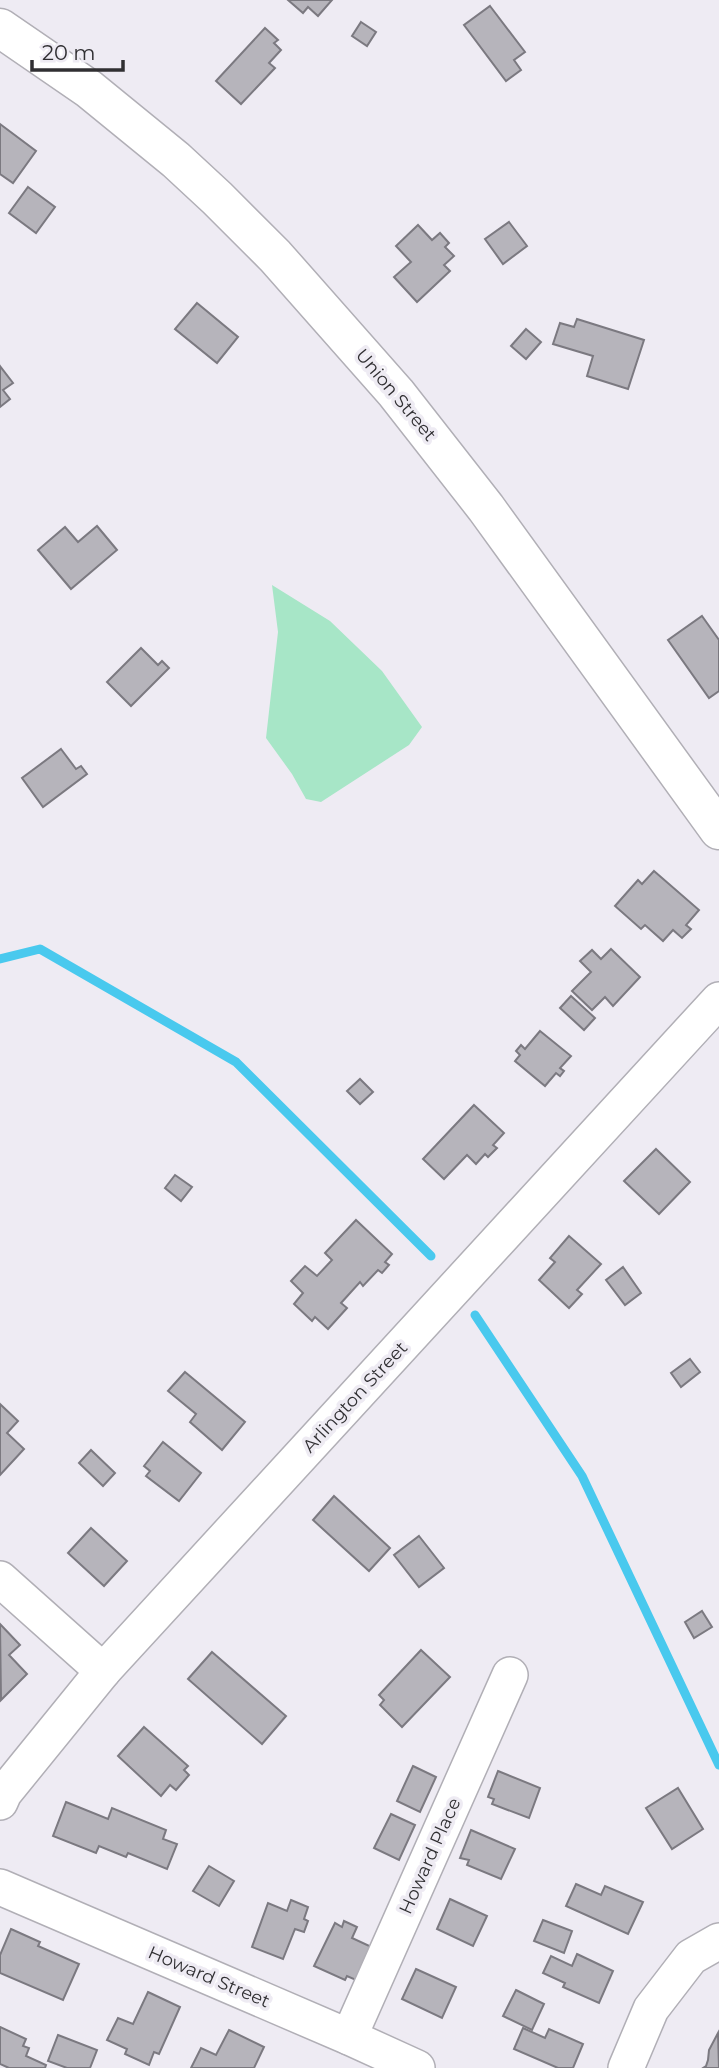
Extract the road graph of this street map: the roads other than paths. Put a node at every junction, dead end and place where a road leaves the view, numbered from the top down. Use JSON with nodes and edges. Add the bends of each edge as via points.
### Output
{"nodes":[{"id":1,"x":0,"y":27,"type":"edge"},
{"id":2,"x":719,"y":830,"type":"edge"},
{"id":3,"x":719,"y":1000,"type":"edge"},
{"id":4,"x":0,"y":1579,"type":"edge"},
{"id":5,"x":103,"y":1671,"type":"junction"},
{"id":6,"x":510,"y":1675,"type":"dead end"},
{"id":7,"x":0,"y":1802,"type":"edge"},
{"id":8,"x":0,"y":1887,"type":"edge"},
{"id":9,"x":719,"y":1941,"type":"edge"},
{"id":10,"x":349,"y":2037,"type":"junction"},
{"id":11,"x":417,"y":2068,"type":"edge"},
{"id":12,"x":626,"y":2068,"type":"edge"}],
"edges":[{"from":1,"to":2,"type":"main road","name":"Union Street","via":[[89,89],[176,160],[292,276],[397,393]]},
{"from":3,"to":5,"type":"street","name":"Arlington Street"},
{"from":4,"to":5,"type":"street"},
{"from":5,"to":7,"type":"street","name":"Arlington Street"},
{"from":6,"to":10,"type":"street","name":"Howard Place"},
{"from":8,"to":10,"type":"street","name":"Howard Street"},
{"from":9,"to":12,"type":"street","via":[[691,1957],[651,2009]]},
{"from":10,"to":11,"type":"street","name":"Howard Street"}]}
